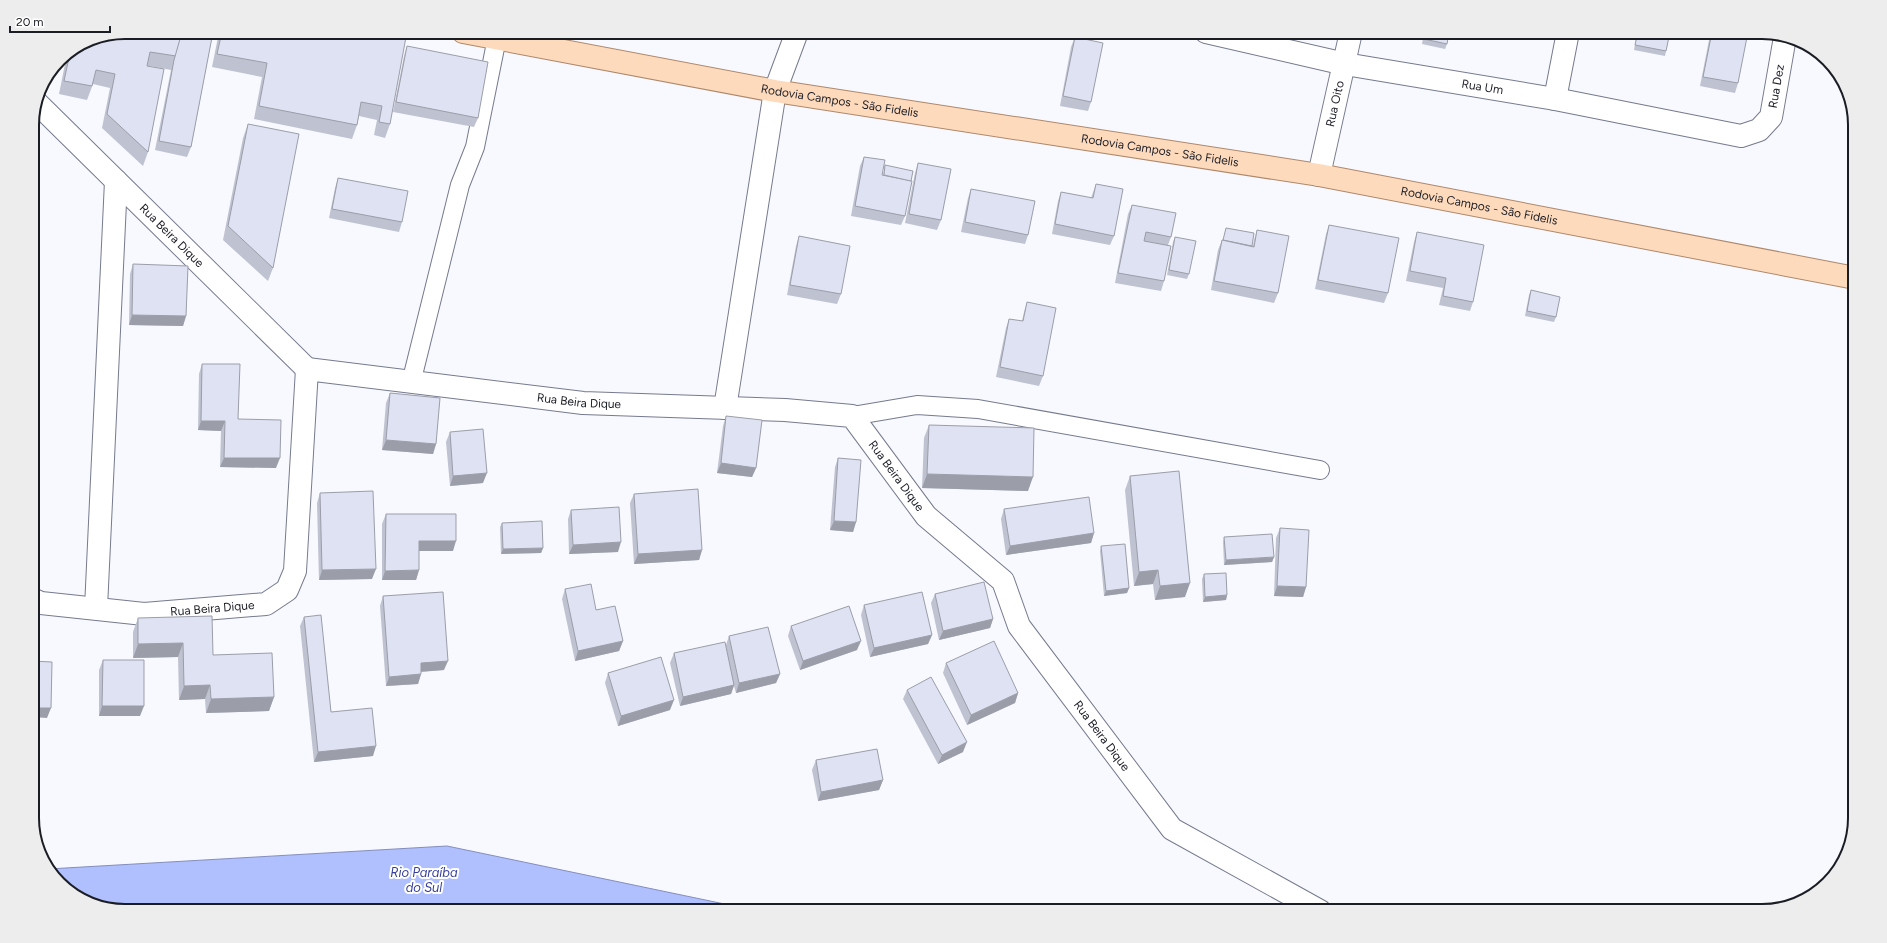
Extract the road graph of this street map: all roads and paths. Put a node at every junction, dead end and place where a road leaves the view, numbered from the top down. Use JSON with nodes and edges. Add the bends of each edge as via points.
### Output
{"nodes":[{"id":1,"x":497,"y":39,"type":"edge"},
{"id":2,"x":502,"y":39,"type":"edge"},
{"id":3,"x":794,"y":39,"type":"edge"},
{"id":4,"x":1236,"y":39,"type":"edge"},
{"id":5,"x":1350,"y":39,"type":"edge"},
{"id":6,"x":1567,"y":39,"type":"edge"},
{"id":7,"x":1784,"y":42,"type":"edge"},
{"id":8,"x":1345,"y":64,"type":"junction"},
{"id":9,"x":775,"y":91,"type":"junction"},
{"id":10,"x":1555,"y":99,"type":"junction"},
{"id":11,"x":41,"y":108,"type":"edge"},
{"id":12,"x":1759,"y":130,"type":"joint"},
{"id":13,"x":1319,"y":175,"type":"junction"},
{"id":14,"x":116,"y":181,"type":"junction"},
{"id":15,"x":1848,"y":277,"type":"edge"},
{"id":16,"x":307,"y":369,"type":"junction"},
{"id":17,"x":411,"y":383,"type":"junction"},
{"id":18,"x":724,"y":408,"type":"junction"},
{"id":19,"x":852,"y":416,"type":"junction"},
{"id":20,"x":1320,"y":470,"type":"dead end"},
{"id":21,"x":39,"y":602,"type":"edge"},
{"id":22,"x":96,"y":608,"type":"junction"},
{"id":23,"x":1307,"y":904,"type":"edge"}],
"edges":[{"from":1,"to":17,"type":"lane","via":[[475,147],[460,185]]},
{"from":2,"to":9,"type":"main road","name":"Rodovia Campos - São Fidelis"},
{"from":3,"to":9,"type":"street"},
{"from":4,"to":8,"type":"street","name":"Rua Um"},
{"from":5,"to":8,"type":"street","name":"Rua Oito"},
{"from":6,"to":10,"type":"street"},
{"from":7,"to":12,"type":"street","name":"Rua Dez","via":[[1771,117]]},
{"from":8,"to":10,"type":"street","name":"Rua Um"},
{"from":8,"to":13,"type":"street","name":"Rua Oito"},
{"from":9,"to":13,"type":"main road","name":"Rodovia Campos - São Fidelis"},
{"from":9,"to":18,"type":"street"},
{"from":10,"to":12,"type":"street","name":"Rua Um","via":[[1741,136]]},
{"from":11,"to":14,"type":"street","name":"Rua Beira Dique"},
{"from":13,"to":15,"type":"main road","name":"Rodovia Campos - São Fidelis"},
{"from":14,"to":16,"type":"street","name":"Rua Beira Dique"},
{"from":14,"to":22,"type":"street"},
{"from":16,"to":17,"type":"street","name":"Rua Beira Dique"},
{"from":16,"to":22,"type":"street","name":"Rua Beira Dique","via":[[295,571],[287,590],[266,604],[144,614]]},
{"from":17,"to":18,"type":"street","name":"Rua Beira Dique","via":[[583,403]]},
{"from":18,"to":19,"type":"street","name":"Rua Beira Dique"},
{"from":19,"to":20,"type":"lane","via":[[917,405],[978,409]]},
{"from":19,"to":23,"type":"street","name":"Rua Beira Dique","via":[[926,516],[1003,581],[1019,626],[1172,829]]},
{"from":21,"to":22,"type":"street","name":"Rua Beira Dique"}]}
